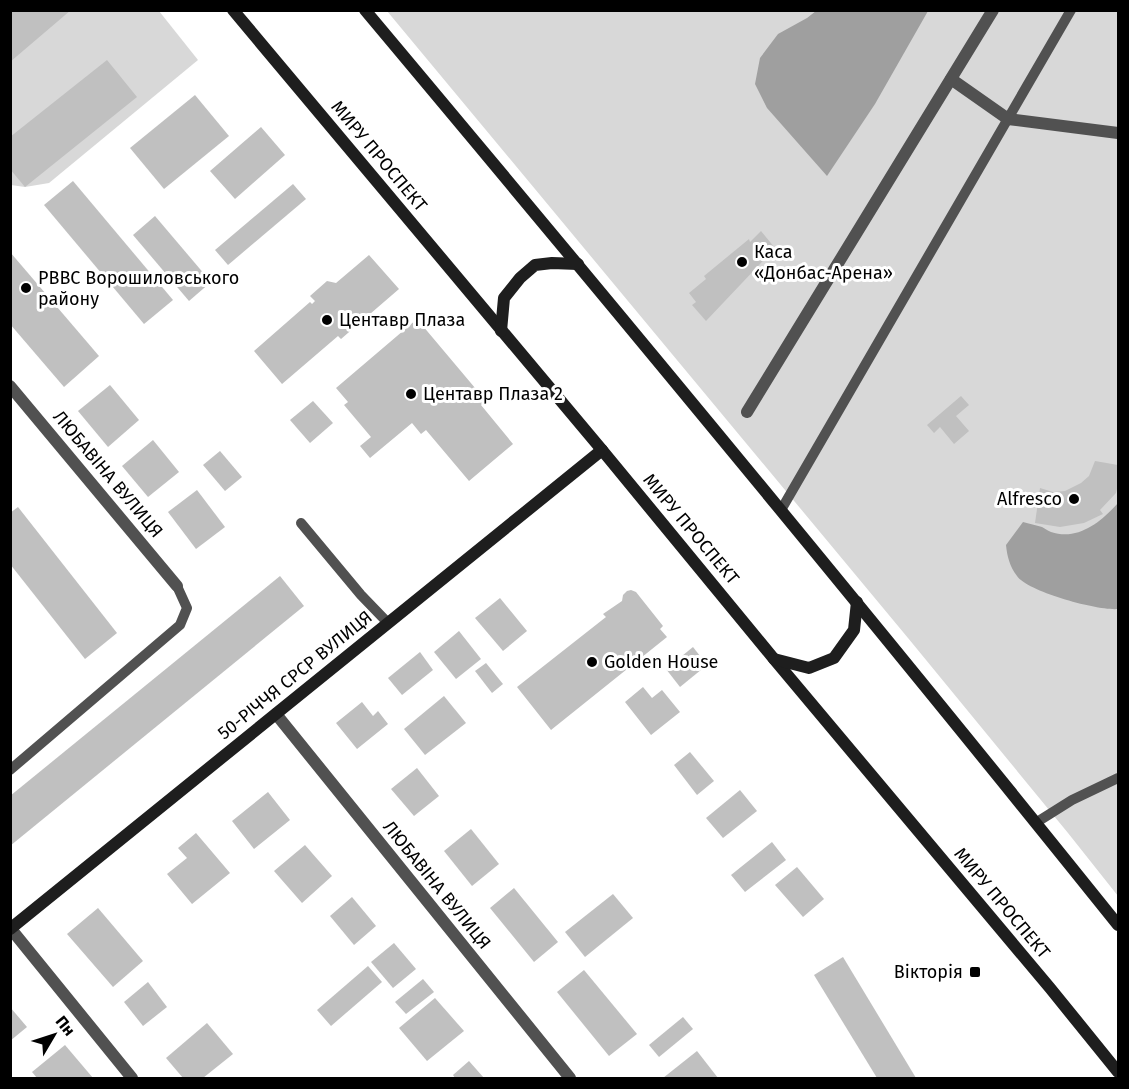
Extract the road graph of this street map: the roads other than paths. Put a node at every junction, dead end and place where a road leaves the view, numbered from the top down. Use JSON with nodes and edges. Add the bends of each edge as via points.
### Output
{"nodes":[{"id":1,"x":233,"y":10,"type":"edge"},
{"id":2,"x":365,"y":10,"type":"edge"},
{"id":3,"x":993,"y":10,"type":"edge"},
{"id":4,"x":1071,"y":10,"type":"edge"},
{"id":5,"x":951,"y":79,"type":"junction"},
{"id":6,"x":1008,"y":119,"type":"junction"},
{"id":7,"x":1119,"y":133,"type":"edge"},
{"id":8,"x":578,"y":264,"type":"junction"},
{"id":9,"x":501,"y":331,"type":"junction"},
{"id":10,"x":10,"y":386,"type":"edge"},
{"id":11,"x":747,"y":412,"type":"dead end"},
{"id":12,"x":602,"y":450,"type":"junction"},
{"id":13,"x":781,"y":510,"type":"junction"},
{"id":14,"x":301,"y":523,"type":"dead end"},
{"id":15,"x":177,"y":585,"type":"joint"},
{"id":16,"x":857,"y":602,"type":"junction"},
{"id":17,"x":388,"y":623,"type":"junction"},
{"id":18,"x":774,"y":659,"type":"junction"},
{"id":19,"x":276,"y":714,"type":"junction"},
{"id":20,"x":13,"y":763,"type":"edge"},
{"id":21,"x":1119,"y":778,"type":"edge"},
{"id":22,"x":1037,"y":822,"type":"junction"},
{"id":23,"x":1119,"y":925,"type":"edge"},
{"id":24,"x":11,"y":928,"type":"edge"},
{"id":25,"x":1119,"y":1072,"type":"edge"},
{"id":26,"x":132,"y":1078,"type":"edge"},
{"id":27,"x":570,"y":1078,"type":"edge"}],
"edges":[{"from":1,"to":9,"type":"main road","name":"МИРУ ПРОСПЕКТ"},
{"from":2,"to":8,"type":"main road"},
{"from":3,"to":5,"type":"street"},
{"from":4,"to":6,"type":"lane"},
{"from":5,"to":6,"type":"street"},
{"from":5,"to":11,"type":"street"},
{"from":6,"to":7,"type":"street"},
{"from":6,"to":13,"type":"lane"},
{"from":8,"to":9,"type":"main road","via":[[535,265],[520,278],[504,298]]},
{"from":8,"to":13,"type":"main road"},
{"from":9,"to":12,"type":"main road","name":"МИРУ ПРОСПЕКТ"},
{"from":10,"to":15,"type":"street","name":"ЛЮБАВІНА ВУЛИЦЯ"},
{"from":12,"to":17,"type":"main road","name":"50-РІЧЧЯ СРСР ВУЛИЦЯ"},
{"from":12,"to":18,"type":"main road","name":"МИРУ ПРОСПЕКТ"},
{"from":13,"to":16,"type":"main road"},
{"from":14,"to":17,"type":"lane"},
{"from":15,"to":20,"type":"lane","via":[[187,608],[180,625]]},
{"from":16,"to":18,"type":"main road","via":[[854,630],[834,658],[809,668]]},
{"from":16,"to":22,"type":"main road"},
{"from":17,"to":19,"type":"main road","name":"50-РІЧЧЯ СРСР ВУЛИЦЯ"},
{"from":18,"to":25,"type":"main road","name":"МИРУ ПРОСПЕКТ"},
{"from":19,"to":24,"type":"main road","name":"50-РІЧЧЯ СРСР ВУЛИЦЯ"},
{"from":19,"to":27,"type":"street","name":"ЛЮБАВІНА ВУЛИЦЯ"},
{"from":21,"to":22,"type":"lane"},
{"from":22,"to":23,"type":"main road"},
{"from":24,"to":26,"type":"street"}]}
